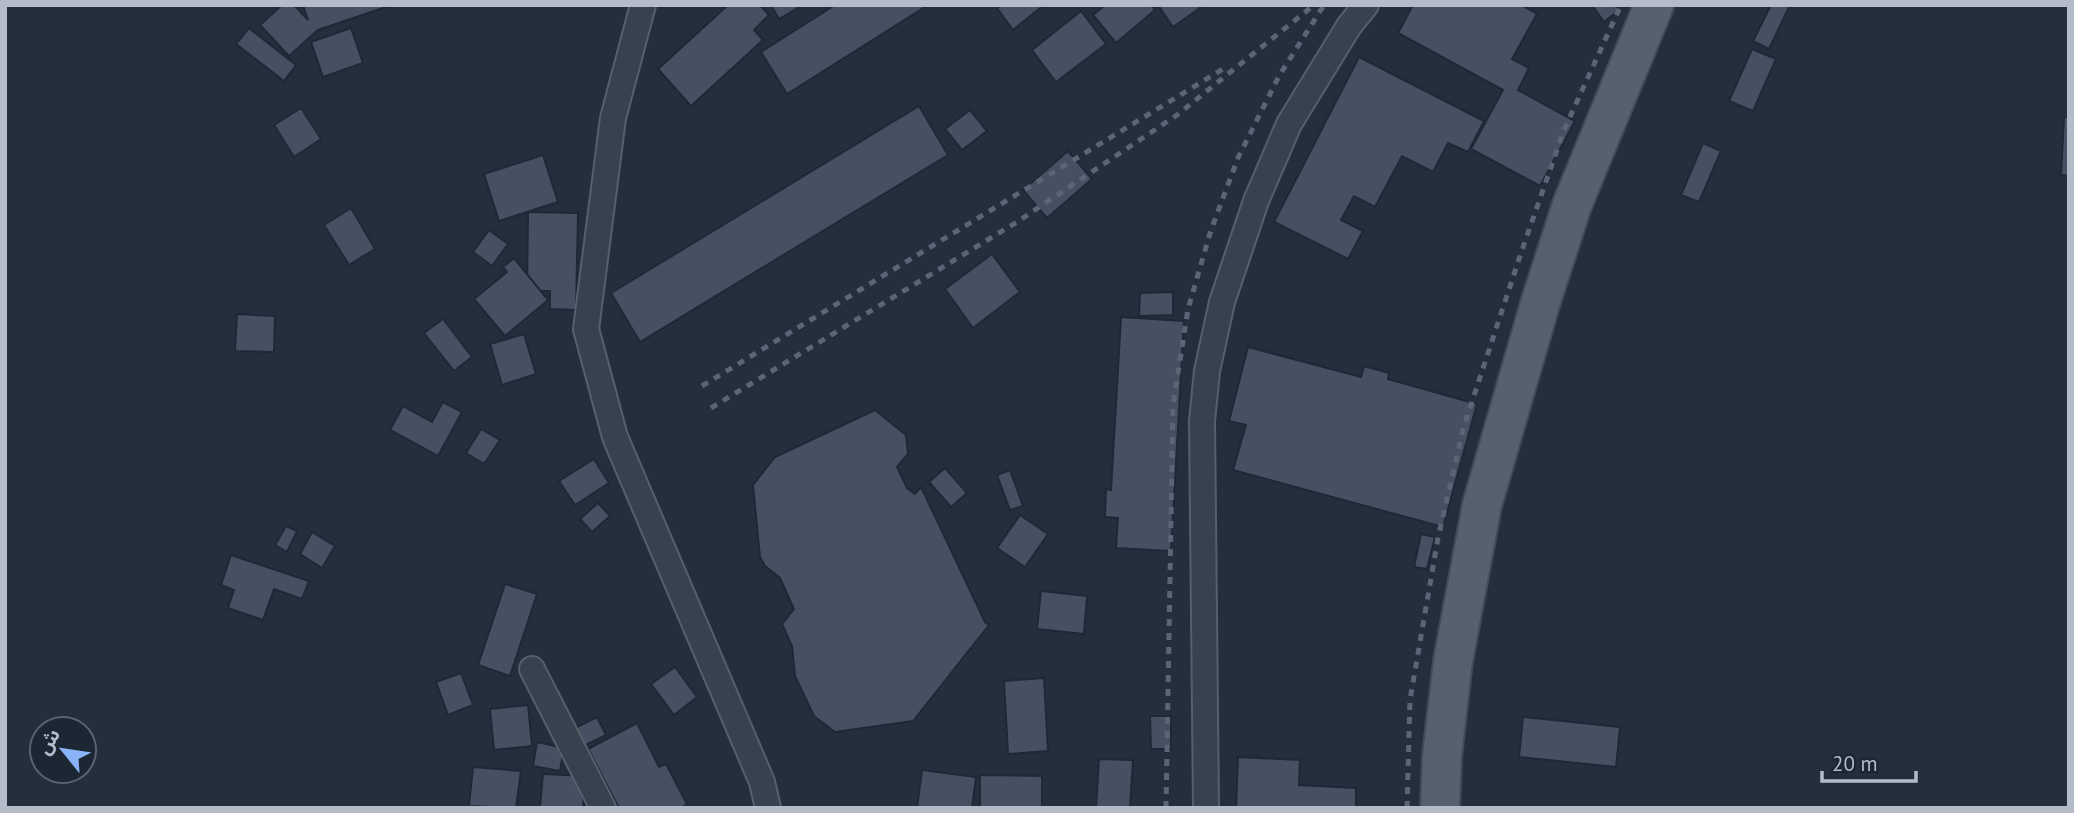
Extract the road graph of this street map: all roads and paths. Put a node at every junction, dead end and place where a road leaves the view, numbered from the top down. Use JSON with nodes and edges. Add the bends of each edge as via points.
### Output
{"nodes":[{"id":1,"x":643,"y":5,"type":"edge"},
{"id":2,"x":1366,"y":5,"type":"edge"},
{"id":3,"x":1646,"y":10,"type":"edge"},
{"id":4,"x":532,"y":669,"type":"dead end"},
{"id":5,"x":603,"y":808,"type":"edge"},
{"id":6,"x":768,"y":808,"type":"edge"},
{"id":7,"x":1206,"y":808,"type":"edge"},
{"id":8,"x":1440,"y":808,"type":"edge"}],
"edges":[{"from":1,"to":6,"type":"street","via":[[613,118],[586,329],[615,437],[762,782]]},
{"from":2,"to":7,"type":"street","via":[[1289,124],[1222,302],[1207,371],[1202,421]]},
{"from":3,"to":8,"type":"main road","via":[[1572,205],[1482,505],[1453,661]]},
{"from":4,"to":5,"type":"street"}]}
